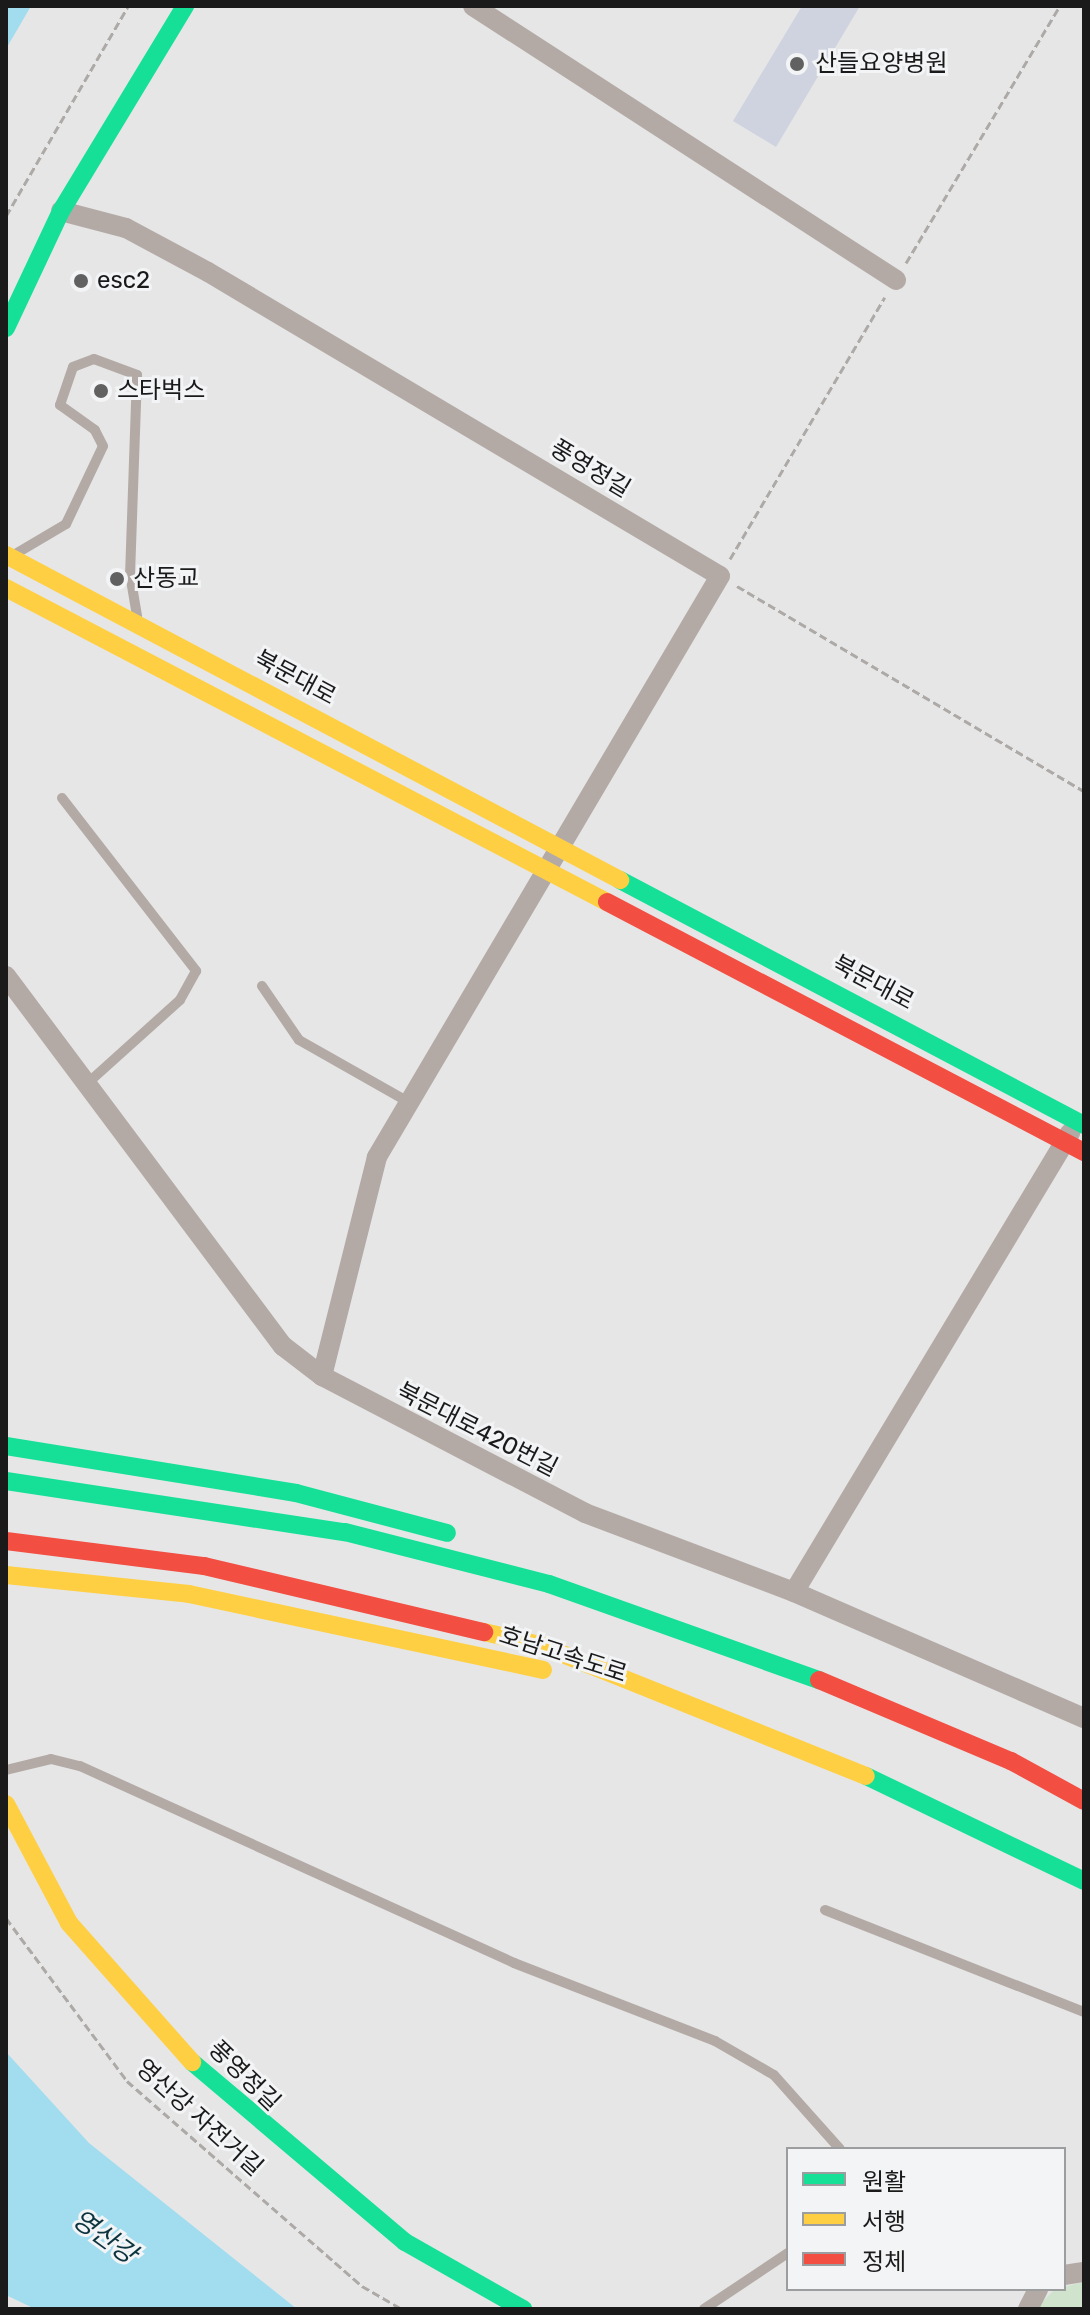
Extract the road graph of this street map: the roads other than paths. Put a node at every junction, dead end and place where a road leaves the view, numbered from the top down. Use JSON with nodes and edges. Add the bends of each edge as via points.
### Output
{"nodes":[{"id":1,"x":185,"y":6,"type":"edge"},
{"id":2,"x":473,"y":6,"type":"edge"},
{"id":3,"x":61,"y":211,"type":"junction"},
{"id":4,"x":896,"y":280,"type":"dead end"},
{"id":5,"x":6,"y":328,"type":"edge"},
{"id":6,"x":8,"y":556,"type":"edge"},
{"id":7,"x":6,"y":588,"type":"edge"},
{"id":8,"x":139,"y":625,"type":"junction"},
{"id":9,"x":62,"y":798,"type":"dead end"},
{"id":10,"x":559,"y":847,"type":"junction"},
{"id":11,"x":547,"y":866,"type":"junction"},
{"id":12,"x":6,"y":976,"type":"edge"},
{"id":13,"x":262,"y":986,"type":"dead end"},
{"id":14,"x":89,"y":1082,"type":"junction"},
{"id":15,"x":407,"y":1101,"type":"junction"},
{"id":16,"x":1081,"y":1123,"type":"edge"},
{"id":17,"x":1065,"y":1141,"type":"junction"},
{"id":18,"x":1084,"y":1152,"type":"edge"},
{"id":19,"x":322,"y":1376,"type":"junction"},
{"id":20,"x":6,"y":1446,"type":"edge"},
{"id":21,"x":6,"y":1481,"type":"edge"},
{"id":22,"x":468,"y":1539,"type":"dead end"},
{"id":23,"x":6,"y":1541,"type":"edge"},
{"id":24,"x":495,"y":1548,"type":"dead end"},
{"id":25,"x":6,"y":1575,"type":"edge"},
{"id":26,"x":794,"y":1592,"type":"junction"},
{"id":27,"x":1084,"y":1718,"type":"edge"},
{"id":28,"x":1011,"y":1761,"type":"junction"},
{"id":29,"x":6,"y":1770,"type":"edge"},
{"id":30,"x":1084,"y":1801,"type":"edge"},
{"id":31,"x":6,"y":1804,"type":"edge"},
{"id":32,"x":1084,"y":1881,"type":"edge"},
{"id":33,"x":1084,"y":1902,"type":"edge"},
{"id":34,"x":825,"y":1910,"type":"dead end"},
{"id":35,"x":1084,"y":2012,"type":"edge"},
{"id":36,"x":838,"y":2147,"type":"edge"},
{"id":37,"x":786,"y":2254,"type":"edge"},
{"id":38,"x":1037,"y":2291,"type":"edge"},
{"id":39,"x":523,"y":2309,"type":"edge"},
{"id":40,"x":704,"y":2309,"type":"edge"},
{"id":41,"x":1028,"y":2309,"type":"edge"}],
"edges":[{"from":1,"to":3,"type":"main road"},
{"from":2,"to":4,"type":"street"},
{"from":3,"to":5,"type":"main road"},
{"from":3,"to":10,"type":"street","name":"풍영정길","via":[[126,228],[208,272],[720,576]]},
{"from":6,"to":8,"type":"main road","name":"북문대로"},
{"from":6,"to":8,"type":"lane","via":[[66,524],[103,446],[99,434],[60,405],[73,367],[94,359],[137,375],[130,574]]},
{"from":7,"to":11,"type":"main road","name":"북문대로"},
{"from":8,"to":10,"type":"main road","name":"북문대로"},
{"from":9,"to":14,"type":"lane","via":[[196,971],[180,1000]]},
{"from":10,"to":11,"type":"street"},
{"from":10,"to":16,"type":"main road","name":"북문대로"},
{"from":11,"to":15,"type":"street"},
{"from":11,"to":17,"type":"main road","name":"북문대로"},
{"from":12,"to":14,"type":"street","name":"북문대로420번길"},
{"from":13,"to":15,"type":"lane","via":[[299,1040]]},
{"from":14,"to":19,"type":"street","name":"북문대로420번길","via":[[283,1346]]},
{"from":15,"to":19,"type":"street","via":[[366,1182]]},
{"from":16,"to":17,"type":"street","name":"북문대로"},
{"from":17,"to":18,"type":"main road","name":"북문대로"},
{"from":17,"to":26,"type":"street","name":"북문대로"},
{"from":19,"to":26,"type":"street","name":"북문대로420번길","via":[[585,1513]]},
{"from":20,"to":22,"type":"main road","via":[[296,1493]]},
{"from":21,"to":28,"type":"main road","via":[[314,1527],[460,1559],[753,1652]]},
{"from":23,"to":32,"type":"main road","name":"호남고속도로","via":[[204,1566],[540,1645],[803,1745]]},
{"from":24,"to":28,"type":"main road","via":[[772,1641],[880,1688]]},
{"from":25,"to":33,"type":"main road","via":[[189,1594],[312,1617],[639,1696],[927,1823]]},
{"from":26,"to":27,"type":"street","name":"북문대로420번길"},
{"from":28,"to":30,"type":"main road"},
{"from":29,"to":36,"type":"lane","via":[[51,1759],[80,1766],[514,1963],[715,2041],[774,2075]]},
{"from":31,"to":39,"type":"main road","name":"풍영정길","via":[[69,1923],[203,2075],[405,2242]]},
{"from":34,"to":35,"type":"lane"},
{"from":37,"to":40,"type":"lane"},
{"from":38,"to":41,"type":"street"}]}
